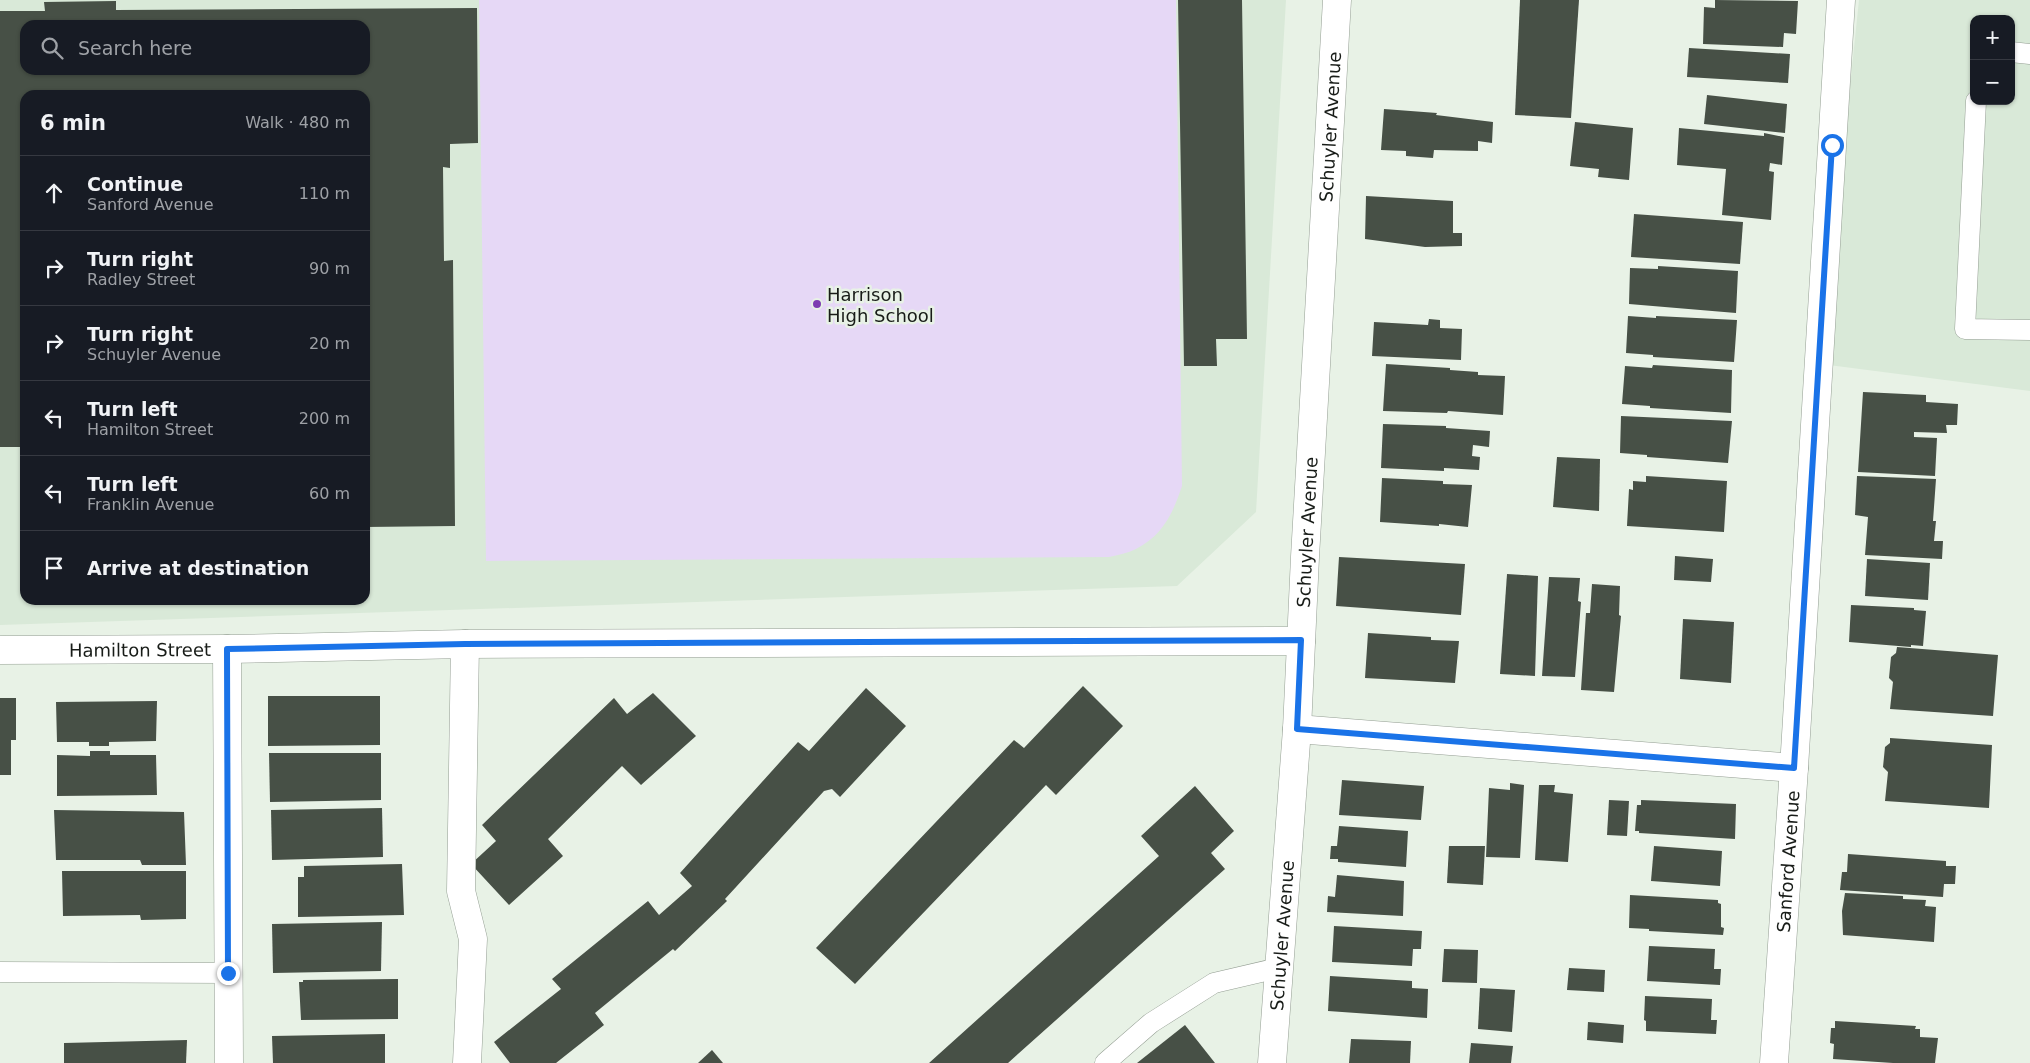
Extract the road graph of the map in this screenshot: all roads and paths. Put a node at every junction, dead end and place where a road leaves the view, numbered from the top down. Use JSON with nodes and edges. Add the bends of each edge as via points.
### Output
{"nodes":[{"id":1,"x":1336,"y":0,"type":"edge"},
{"id":2,"x":1841,"y":0,"type":"edge"},
{"id":3,"x":2015,"y":52,"type":"edge"},
{"id":4,"x":2030,"y":54,"type":"edge"},
{"id":5,"x":1976,"y":105,"type":"edge"},
{"id":6,"x":2030,"y":330,"type":"edge"},
{"id":7,"x":1301,"y":640,"type":"junction"},
{"id":8,"x":465,"y":644,"type":"junction"},
{"id":9,"x":227,"y":649,"type":"junction"},
{"id":10,"x":0,"y":650,"type":"edge"},
{"id":11,"x":1297,"y":729,"type":"junction"},
{"id":12,"x":1794,"y":768,"type":"junction"},
{"id":13,"x":1278,"y":968,"type":"junction"},
{"id":14,"x":0,"y":972,"type":"edge"},
{"id":15,"x":228,"y":973,"type":"junction"},
{"id":16,"x":229,"y":1063,"type":"edge"},
{"id":17,"x":467,"y":1063,"type":"edge"},
{"id":18,"x":1105,"y":1063,"type":"edge"},
{"id":19,"x":1272,"y":1063,"type":"edge"},
{"id":20,"x":1774,"y":1063,"type":"edge"}],
"edges":[{"from":1,"to":7,"type":"street","name":"Schuyler Avenue"},
{"from":2,"to":12,"type":"street","name":"Sanford Avenue"},
{"from":3,"to":4,"type":"lane"},
{"from":5,"to":6,"type":"lane","via":[[1965,329]]},
{"from":7,"to":8,"type":"street","name":"Hamilton Street"},
{"from":7,"to":11,"type":"street","name":"Schuyler Avenue"},
{"from":8,"to":9,"type":"street","name":"Hamilton Street"},
{"from":8,"to":17,"type":"street","via":[[462,891],[473,939]]},
{"from":9,"to":10,"type":"street","name":"Hamilton Street"},
{"from":9,"to":15,"type":"street"},
{"from":11,"to":12,"type":"street"},
{"from":11,"to":13,"type":"street","name":"Schuyler Avenue"},
{"from":12,"to":20,"type":"street","name":"Sanford Avenue"},
{"from":13,"to":18,"type":"lane","via":[[1214,983],[1151,1023]]},
{"from":13,"to":19,"type":"street","name":"Schuyler Avenue"},
{"from":14,"to":15,"type":"lane"},
{"from":15,"to":16,"type":"street"}]}
